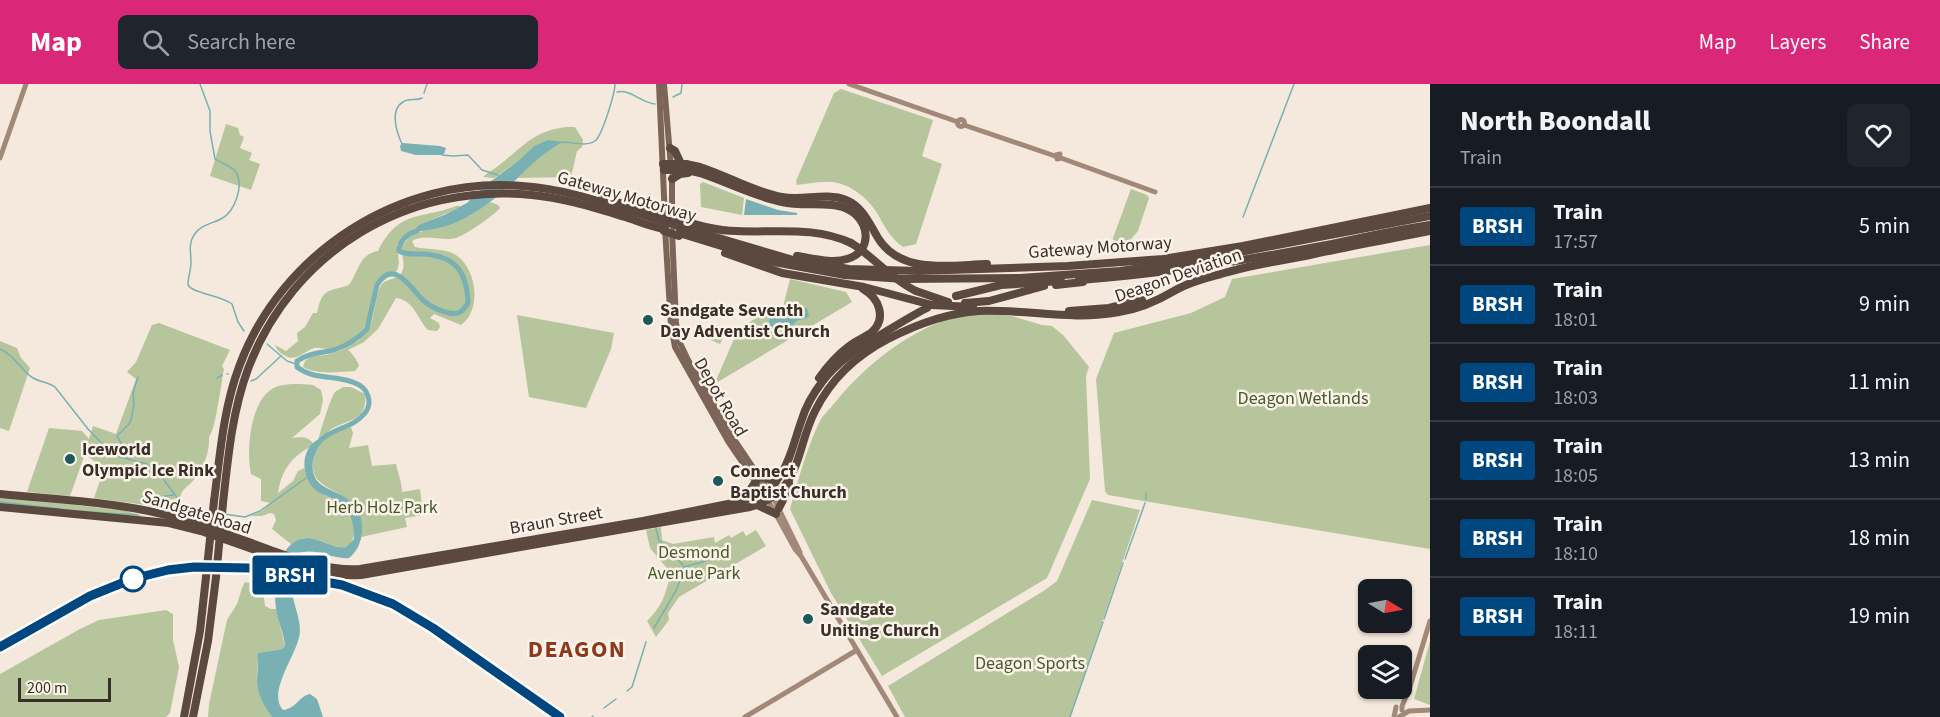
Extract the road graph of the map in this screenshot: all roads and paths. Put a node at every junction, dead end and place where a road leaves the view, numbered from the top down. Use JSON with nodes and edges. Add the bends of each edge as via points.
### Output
{"nodes":[{"id":1,"x":26,"y":84,"type":"edge"},
{"id":2,"x":659,"y":84,"type":"edge"},
{"id":3,"x":664,"y":84,"type":"edge"},
{"id":4,"x":849,"y":84,"type":"edge"},
{"id":5,"x":670,"y":147,"type":"junction"},
{"id":6,"x":0,"y":158,"type":"edge"},
{"id":7,"x":681,"y":164,"type":"junction"},
{"id":8,"x":667,"y":167,"type":"junction"},
{"id":9,"x":693,"y":172,"type":"junction"},
{"id":10,"x":672,"y":180,"type":"junction"},
{"id":11,"x":1155,"y":192,"type":"dead end"},
{"id":12,"x":1430,"y":208,"type":"edge"},
{"id":13,"x":1430,"y":216,"type":"edge"},
{"id":14,"x":659,"y":222,"type":"junction"},
{"id":15,"x":1430,"y":225,"type":"edge"},
{"id":16,"x":678,"y":228,"type":"junction"},
{"id":17,"x":1430,"y":231,"type":"edge"},
{"id":18,"x":768,"y":254,"type":"junction"},
{"id":19,"x":1068,"y":266,"type":"junction"},
{"id":20,"x":1102,"y":279,"type":"junction"},
{"id":21,"x":857,"y":286,"type":"junction"},
{"id":22,"x":1174,"y":290,"type":"junction"},
{"id":23,"x":956,"y":296,"type":"dead end"},
{"id":24,"x":927,"y":308,"type":"dead end"},
{"id":25,"x":809,"y":402,"type":"junction"},
{"id":26,"x":758,"y":479,"type":"junction"},
{"id":27,"x":789,"y":481,"type":"junction"},
{"id":28,"x":776,"y":482,"type":"junction"},
{"id":29,"x":0,"y":494,"type":"edge"},
{"id":30,"x":768,"y":495,"type":"junction"},
{"id":31,"x":743,"y":505,"type":"junction"},
{"id":32,"x":757,"y":505,"type":"junction"},
{"id":33,"x":0,"y":507,"type":"edge"},
{"id":34,"x":777,"y":511,"type":"junction"},
{"id":35,"x":276,"y":555,"type":"junction"},
{"id":36,"x":346,"y":573,"type":"joint"},
{"id":37,"x":1430,"y":621,"type":"edge"},
{"id":38,"x":857,"y":650,"type":"junction"},
{"id":39,"x":1405,"y":708,"type":"junction"},
{"id":40,"x":1430,"y":710,"type":"edge"},
{"id":41,"x":184,"y":717,"type":"edge"},
{"id":42,"x":193,"y":717,"type":"edge"},
{"id":43,"x":745,"y":717,"type":"edge"},
{"id":44,"x":897,"y":717,"type":"edge"},
{"id":45,"x":1394,"y":717,"type":"edge"},
{"id":46,"x":1399,"y":717,"type":"edge"}],
"edges":[{"from":1,"to":6,"type":"street"},
{"from":2,"to":8,"type":"main road","name":"Depot Road"},
{"from":3,"to":5,"type":"main road","name":"Depot Road"},
{"from":4,"to":11,"type":"street"},
{"from":5,"to":7,"type":"highway"},
{"from":5,"to":8,"type":"main road","name":"Depot Road"},
{"from":7,"to":8,"type":"highway"},
{"from":7,"to":19,"type":"highway","via":[[706,169],[777,196],[835,197],[849,202],[863,213],[885,248],[906,262]]},
{"from":8,"to":9,"type":"highway"},
{"from":8,"to":10,"type":"main road","name":"Depot Road"},
{"from":8,"to":26,"type":"main road","name":"Depot Road","via":[[666,243],[673,340],[728,441]]},
{"from":9,"to":10,"type":"highway"},
{"from":9,"to":18,"type":"highway","via":[[783,203],[844,207],[860,218],[866,230],[862,247],[846,260]]},
{"from":10,"to":26,"type":"main road","name":"Depot Road","via":[[678,339]]},
{"from":12,"to":19,"type":"highway","name":"Gateway Motorway","via":[[1203,253]]},
{"from":13,"to":16,"type":"highway","name":"Gateway Motorway","via":[[1184,262],[1113,272],[1020,278],[845,275],[774,262]]},
{"from":14,"to":16,"type":"highway","name":"Gateway Motorway","bridge":true},
{"from":14,"to":41,"type":"highway","name":"Gateway Motorway","bridge":true,"via":[[560,191],[475,186],[413,199],[363,221],[316,254],[284,288],[255,332],[236,375],[222,433],[198,640]]},
{"from":14,"to":42,"type":"highway","name":"Gateway Motorway","bridge":true,"via":[[542,196],[464,196],[407,209],[372,226],[354,236],[308,275],[287,298],[259,343],[242,386],[229,452],[208,641]]},
{"from":15,"to":20,"type":"highway","name":"Deagon Deviation","via":[[1298,250]]},
{"from":16,"to":18,"type":"highway","name":"Gateway Motorway"},
{"from":16,"to":20,"type":"highway","bridge":true,"via":[[819,232],[851,243],[899,281],[937,300],[989,301],[1031,288]]},
{"from":16,"to":21,"type":"highway","via":[[771,270]]},
{"from":17,"to":22,"type":"highway","name":"Deagon Deviation","via":[[1236,270]]},
{"from":18,"to":19,"type":"highway","name":"Gateway Motorway","via":[[825,266],[883,271]]},
{"from":20,"to":23,"type":"highway","name":"Deagon Deviation","via":[[1001,285]]},
{"from":21,"to":22,"type":"highway","via":[[944,306],[1070,311],[1117,307]]},
{"from":21,"to":25,"type":"highway","via":[[877,301],[878,324],[832,362],[811,391]]},
{"from":22,"to":27,"type":"highway","name":"Deagon Deviation","via":[[1137,308],[1095,316],[1000,311],[956,314],[919,324],[887,339],[855,360],[828,390],[812,416]]},
{"from":24,"to":25,"type":"highway","via":[[843,359]]},
{"from":25,"to":28,"type":"highway","via":[[785,469]]},
{"from":26,"to":28,"type":"highway"},
{"from":26,"to":30,"type":"main road","name":"Depot Road"},
{"from":26,"to":31,"type":"highway"},
{"from":27,"to":30,"type":"highway","name":"Deagon Deviation"},
{"from":27,"to":34,"type":"highway"},
{"from":28,"to":30,"type":"highway"},
{"from":29,"to":35,"type":"highway","name":"Sandgate Road","via":[[144,510],[188,521]]},
{"from":30,"to":31,"type":"highway","name":"Braun Street"},
{"from":30,"to":32,"type":"highway"},
{"from":30,"to":34,"type":"street"},
{"from":31,"to":32,"type":"highway"},
{"from":31,"to":36,"type":"highway","name":"Braun Street","via":[[367,574]]},
{"from":32,"to":34,"type":"highway"},
{"from":33,"to":35,"type":"highway","name":"Sandgate Road","via":[[169,523]]},
{"from":34,"to":38,"type":"street"},
{"from":35,"to":36,"type":"highway","name":"Sandgate Road","via":[[321,573]]},
{"from":37,"to":39,"type":"street"},
{"from":38,"to":43,"type":"street"},
{"from":38,"to":44,"type":"street"},
{"from":39,"to":40,"type":"street"},
{"from":39,"to":45,"type":"street"},
{"from":39,"to":46,"type":"street"}]}
